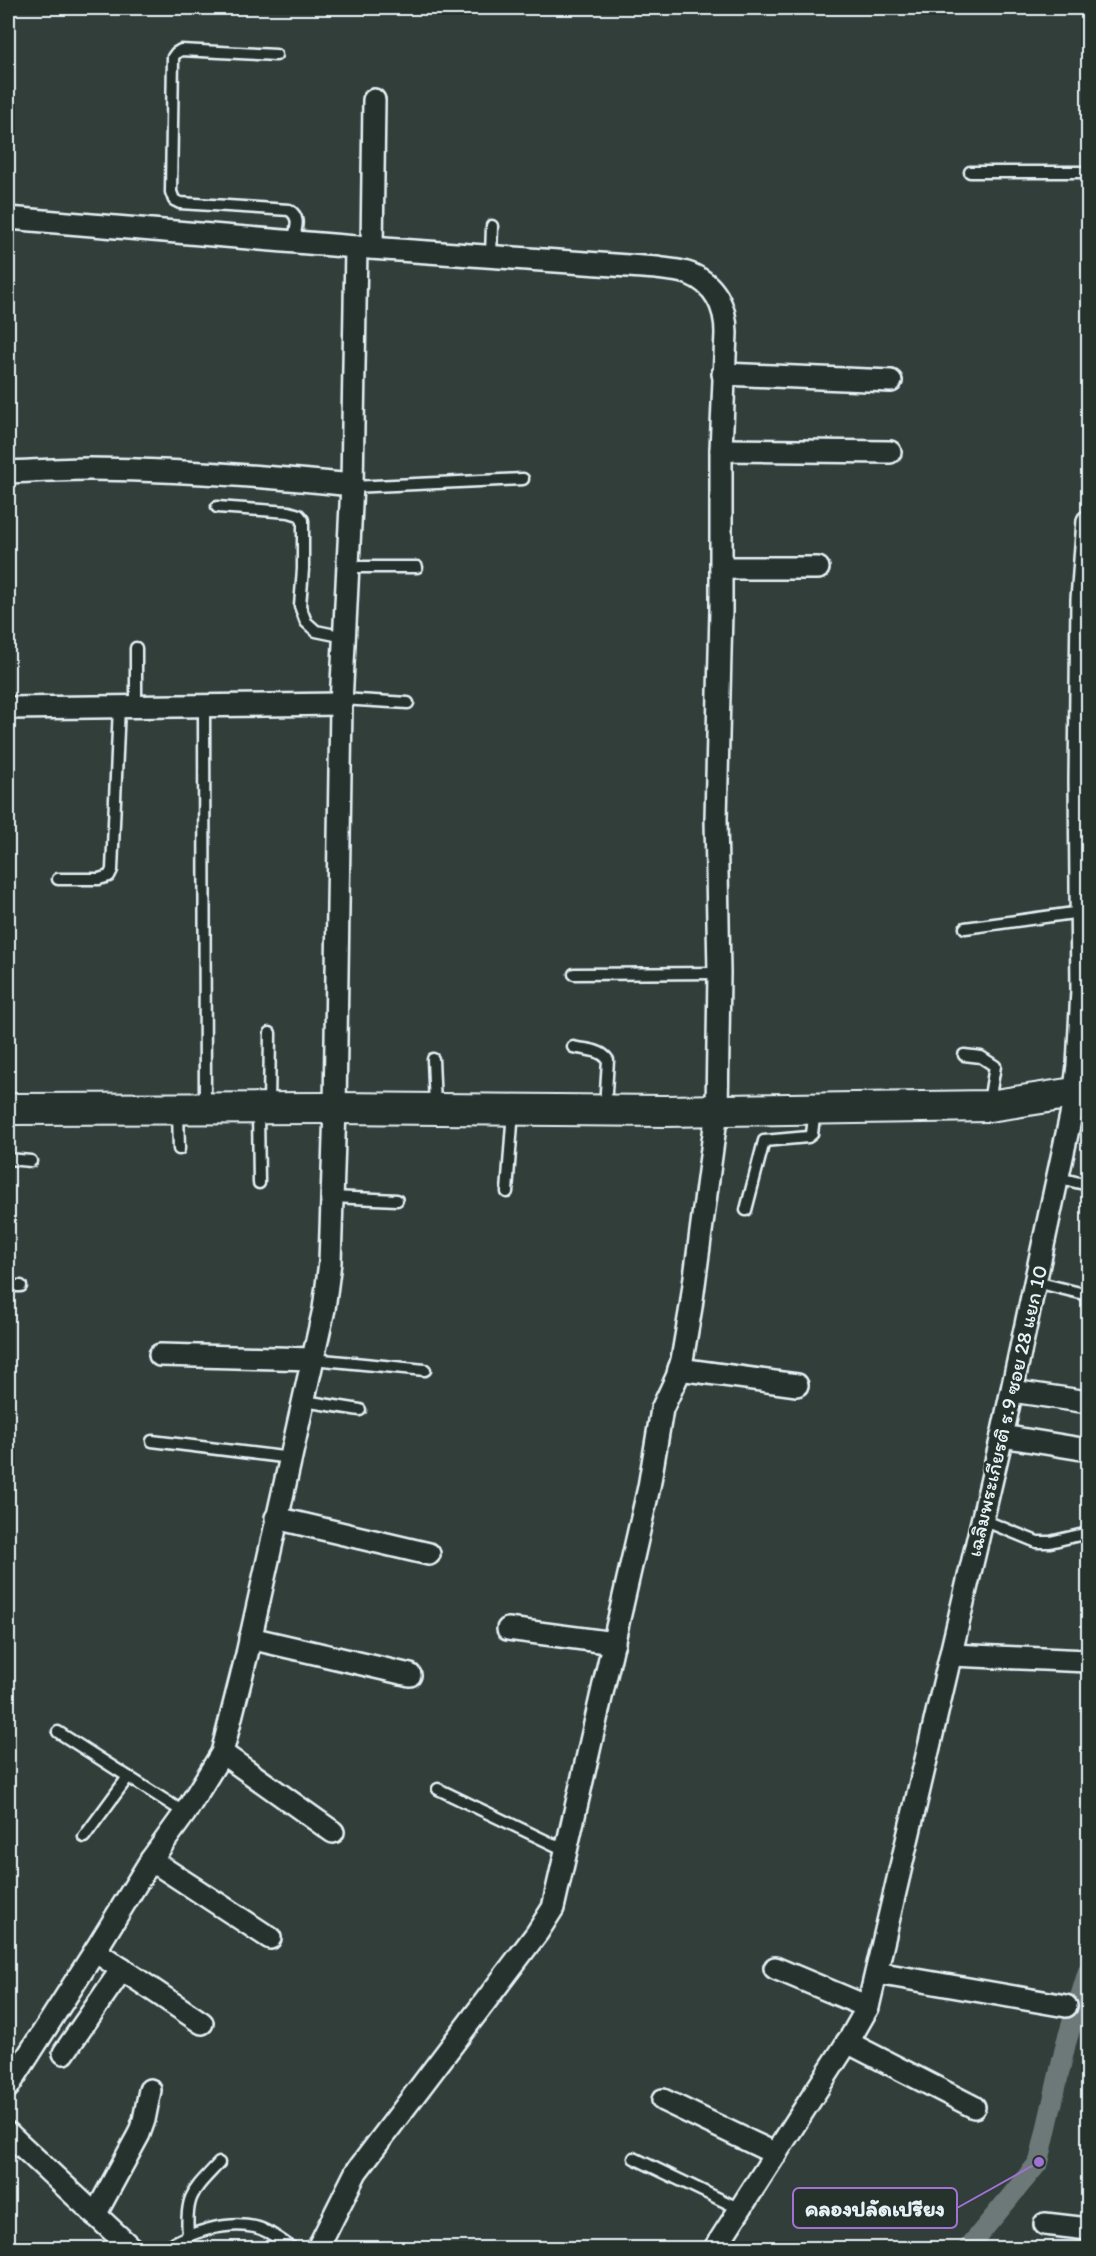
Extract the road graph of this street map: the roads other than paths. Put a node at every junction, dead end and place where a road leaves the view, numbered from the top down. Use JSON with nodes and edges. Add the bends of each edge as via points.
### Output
{"nodes":[{"id":1,"x":276,"y":55,"type":"dead end"},
{"id":2,"x":374,"y":100,"type":"dead end"},
{"id":3,"x":970,"y":172,"type":"dead end"},
{"id":4,"x":1089,"y":172,"type":"edge"},
{"id":5,"x":8,"y":218,"type":"edge"},
{"id":6,"x":492,"y":225,"type":"dead end"},
{"id":7,"x":293,"y":242,"type":"junction"},
{"id":8,"x":364,"y":247,"type":"junction"},
{"id":9,"x":490,"y":256,"type":"junction"},
{"id":10,"x":723,"y":374,"type":"junction"},
{"id":11,"x":891,"y":381,"type":"dead end"},
{"id":12,"x":721,"y":450,"type":"junction"},
{"id":13,"x":890,"y":452,"type":"dead end"},
{"id":14,"x":8,"y":472,"type":"edge"},
{"id":15,"x":523,"y":479,"type":"dead end"},
{"id":16,"x":352,"y":486,"type":"junction"},
{"id":17,"x":217,"y":507,"type":"dead end"},
{"id":18,"x":1089,"y":521,"type":"edge"},
{"id":19,"x":348,"y":567,"type":"junction"},
{"id":20,"x":417,"y":567,"type":"dead end"},
{"id":21,"x":721,"y":568,"type":"junction"},
{"id":22,"x":818,"y":568,"type":"dead end"},
{"id":23,"x":345,"y":637,"type":"junction"},
{"id":24,"x":136,"y":648,"type":"dead end"},
{"id":25,"x":1085,"y":656,"type":"edge"},
{"id":26,"x":341,"y":702,"type":"junction"},
{"id":27,"x":408,"y":703,"type":"dead end"},
{"id":28,"x":204,"y":705,"type":"junction"},
{"id":29,"x":128,"y":706,"type":"junction"},
{"id":30,"x":8,"y":708,"type":"edge"},
{"id":31,"x":1084,"y":782,"type":"edge"},
{"id":32,"x":58,"y":879,"type":"dead end"},
{"id":33,"x":1081,"y":912,"type":"junction"},
{"id":34,"x":965,"y":928,"type":"dead end"},
{"id":35,"x":1085,"y":936,"type":"edge"},
{"id":36,"x":574,"y":974,"type":"dead end"},
{"id":37,"x":719,"y":974,"type":"junction"},
{"id":38,"x":270,"y":1033,"type":"dead end"},
{"id":39,"x":1084,"y":1043,"type":"edge"},
{"id":40,"x":573,"y":1047,"type":"dead end"},
{"id":41,"x":964,"y":1054,"type":"dead end"},
{"id":42,"x":433,"y":1059,"type":"dead end"},
{"id":43,"x":1081,"y":1088,"type":"edge"},
{"id":44,"x":989,"y":1106,"type":"junction"},
{"id":45,"x":191,"y":1108,"type":"junction"},
{"id":46,"x":264,"y":1108,"type":"junction"},
{"id":47,"x":335,"y":1108,"type":"junction"},
{"id":48,"x":8,"y":1109,"type":"edge"},
{"id":49,"x":436,"y":1109,"type":"junction"},
{"id":50,"x":815,"y":1109,"type":"junction"},
{"id":51,"x":513,"y":1110,"type":"junction"},
{"id":52,"x":605,"y":1111,"type":"junction"},
{"id":53,"x":717,"y":1111,"type":"junction"},
{"id":54,"x":179,"y":1149,"type":"dead end"},
{"id":55,"x":8,"y":1159,"type":"edge"},
{"id":56,"x":31,"y":1161,"type":"dead end"},
{"id":57,"x":1059,"y":1178,"type":"junction"},
{"id":58,"x":259,"y":1183,"type":"dead end"},
{"id":59,"x":1089,"y":1185,"type":"edge"},
{"id":60,"x":507,"y":1192,"type":"dead end"},
{"id":61,"x":332,"y":1197,"type":"junction"},
{"id":62,"x":397,"y":1200,"type":"dead end"},
{"id":63,"x":746,"y":1210,"type":"dead end"},
{"id":64,"x":1036,"y":1282,"type":"junction"},
{"id":65,"x":8,"y":1286,"type":"edge"},
{"id":66,"x":21,"y":1286,"type":"dead end"},
{"id":67,"x":1089,"y":1295,"type":"edge"},
{"id":68,"x":160,"y":1355,"type":"dead end"},
{"id":69,"x":313,"y":1359,"type":"junction"},
{"id":70,"x":425,"y":1370,"type":"dead end"},
{"id":71,"x":679,"y":1370,"type":"junction"},
{"id":72,"x":797,"y":1385,"type":"dead end"},
{"id":73,"x":1012,"y":1392,"type":"junction"},
{"id":74,"x":304,"y":1401,"type":"junction"},
{"id":75,"x":1089,"y":1402,"type":"edge"},
{"id":76,"x":360,"y":1410,"type":"dead end"},
{"id":77,"x":1002,"y":1436,"type":"junction"},
{"id":78,"x":152,"y":1442,"type":"dead end"},
{"id":79,"x":1089,"y":1450,"type":"edge"},
{"id":80,"x":291,"y":1458,"type":"junction"},
{"id":81,"x":276,"y":1518,"type":"junction"},
{"id":82,"x":983,"y":1520,"type":"junction"},
{"id":83,"x":1089,"y":1533,"type":"edge"},
{"id":84,"x":429,"y":1554,"type":"dead end"},
{"id":85,"x":508,"y":1629,"type":"dead end"},
{"id":86,"x":250,"y":1638,"type":"junction"},
{"id":87,"x":614,"y":1643,"type":"junction"},
{"id":88,"x":951,"y":1655,"type":"junction"},
{"id":89,"x":1089,"y":1661,"type":"edge"},
{"id":90,"x":410,"y":1676,"type":"dead end"},
{"id":91,"x":58,"y":1732,"type":"dead end"},
{"id":92,"x":222,"y":1753,"type":"junction"},
{"id":93,"x":128,"y":1777,"type":"junction"},
{"id":94,"x":438,"y":1789,"type":"dead end"},
{"id":95,"x":184,"y":1813,"type":"junction"},
{"id":96,"x":333,"y":1832,"type":"dead end"},
{"id":97,"x":84,"y":1837,"type":"dead end"},
{"id":98,"x":567,"y":1851,"type":"junction"},
{"id":99,"x":151,"y":1860,"type":"junction"},
{"id":100,"x":270,"y":1938,"type":"dead end"},
{"id":101,"x":95,"y":1951,"type":"junction"},
{"id":102,"x":775,"y":1968,"type":"dead end"},
{"id":103,"x":122,"y":1969,"type":"junction"},
{"id":104,"x":877,"y":1973,"type":"junction"},
{"id":105,"x":1066,"y":2006,"type":"dead end"},
{"id":106,"x":868,"y":2007,"type":"junction"},
{"id":107,"x":202,"y":2023,"type":"dead end"},
{"id":108,"x":847,"y":2042,"type":"junction"},
{"id":109,"x":64,"y":2053,"type":"dead end"},
{"id":110,"x":8,"y":2087,"type":"edge"},
{"id":111,"x":150,"y":2090,"type":"dead end"},
{"id":112,"x":663,"y":2100,"type":"dead end"},
{"id":113,"x":974,"y":2108,"type":"dead end"},
{"id":114,"x":8,"y":2133,"type":"edge"},
{"id":115,"x":776,"y":2154,"type":"junction"},
{"id":116,"x":634,"y":2158,"type":"dead end"},
{"id":117,"x":219,"y":2163,"type":"dead end"},
{"id":118,"x":740,"y":2209,"type":"junction"},
{"id":119,"x":95,"y":2215,"type":"junction"},
{"id":120,"x":1045,"y":2224,"type":"dead end"},
{"id":121,"x":1089,"y":2229,"type":"edge"},
{"id":122,"x":188,"y":2235,"type":"junction"},
{"id":123,"x":131,"y":2248,"type":"edge"},
{"id":124,"x":165,"y":2248,"type":"edge"},
{"id":125,"x":292,"y":2248,"type":"edge"},
{"id":126,"x":318,"y":2248,"type":"edge"},
{"id":127,"x":715,"y":2248,"type":"edge"}],
"edges":[{"from":1,"to":7,"type":"lane","via":[[182,50],[176,53],[171,192],[180,203],[289,210],[298,219]]},
{"from":2,"to":8,"type":"street"},
{"from":3,"to":4,"type":"lane"},
{"from":5,"to":7,"type":"street"},
{"from":6,"to":9,"type":"lane"},
{"from":7,"to":8,"type":"street"},
{"from":8,"to":9,"type":"street"},
{"from":8,"to":16,"type":"street"},
{"from":9,"to":10,"type":"street","via":[[689,273],[706,283],[722,304],[726,320]]},
{"from":10,"to":11,"type":"street"},
{"from":10,"to":12,"type":"street"},
{"from":12,"to":13,"type":"street"},
{"from":12,"to":21,"type":"street"},
{"from":14,"to":16,"type":"street","via":[[184,472]]},
{"from":15,"to":16,"type":"lane"},
{"from":16,"to":19,"type":"street"},
{"from":17,"to":23,"type":"lane","via":[[289,512],[303,520],[302,614],[316,631]]},
{"from":18,"to":25,"type":"street","name":"เฉลิมพระเกียรติ ร.9 ซอย 28 แยก 10","via":[[1082,599]]},
{"from":19,"to":20,"type":"lane"},
{"from":19,"to":23,"type":"street"},
{"from":21,"to":22,"type":"street"},
{"from":21,"to":37,"type":"street","via":[[716,819]]},
{"from":23,"to":26,"type":"street"},
{"from":24,"to":29,"type":"lane"},
{"from":25,"to":31,"type":"street","name":"เฉลิมพระเกียรติ ร.9 ซอย 28 แยก 10"},
{"from":26,"to":27,"type":"lane"},
{"from":26,"to":28,"type":"street"},
{"from":26,"to":47,"type":"street"},
{"from":28,"to":29,"type":"street"},
{"from":28,"to":45,"type":"lane"},
{"from":29,"to":30,"type":"street"},
{"from":29,"to":32,"type":"lane","via":[[112,870],[109,876],[99,879]]},
{"from":31,"to":33,"type":"street","name":"เฉลิมพระเกียรติ ร.9 ซอย 28 แยก 10"},
{"from":33,"to":34,"type":"lane"},
{"from":33,"to":35,"type":"street","name":"เฉลิมพระเกียรติ ร.9 ซอย 28 แยก 10"},
{"from":35,"to":39,"type":"street","name":"เฉลิมพระเกียรติ ร.9 ซอย 28 แยก 10"},
{"from":36,"to":37,"type":"lane"},
{"from":37,"to":53,"type":"street"},
{"from":38,"to":46,"type":"lane"},
{"from":39,"to":43,"type":"street","name":"เฉลิมพระเกียรติ ร.9 ซอย 28 แยก 10"},
{"from":40,"to":52,"type":"lane","via":[[599,1052],[608,1060]]},
{"from":41,"to":44,"type":"lane","via":[[995,1065]]},
{"from":42,"to":49,"type":"lane"},
{"from":43,"to":44,"type":"street"},
{"from":43,"to":57,"type":"street","name":"เฉลิมพระเกียรติ ร.9 ซอย 28 แยก 10"},
{"from":44,"to":50,"type":"street"},
{"from":45,"to":46,"type":"street"},
{"from":45,"to":48,"type":"street"},
{"from":45,"to":54,"type":"lane"},
{"from":46,"to":47,"type":"street"},
{"from":46,"to":58,"type":"lane"},
{"from":47,"to":49,"type":"street"},
{"from":47,"to":61,"type":"street"},
{"from":49,"to":51,"type":"street"},
{"from":50,"to":53,"type":"street"},
{"from":50,"to":63,"type":"lane","via":[[812,1134],[808,1137],[769,1139],[762,1144]]},
{"from":51,"to":52,"type":"street"},
{"from":51,"to":60,"type":"lane"},
{"from":52,"to":53,"type":"street"},
{"from":53,"to":71,"type":"street","via":[[692,1307]]},
{"from":55,"to":56,"type":"lane"},
{"from":57,"to":59,"type":"lane"},
{"from":57,"to":64,"type":"street","name":"เฉลิมพระเกียรติ ร.9 ซอย 28 แยก 10"},
{"from":61,"to":62,"type":"lane"},
{"from":61,"to":69,"type":"street","via":[[330,1262]]},
{"from":64,"to":67,"type":"lane"},
{"from":64,"to":73,"type":"street","name":"เฉลิมพระเกียรติ ร.9 ซอย 28 แยก 10"},
{"from":65,"to":66,"type":"lane"},
{"from":68,"to":69,"type":"street"},
{"from":69,"to":70,"type":"lane"},
{"from":69,"to":74,"type":"street"},
{"from":71,"to":72,"type":"street"},
{"from":71,"to":87,"type":"street","via":[[662,1409]]},
{"from":73,"to":75,"type":"street"},
{"from":73,"to":77,"type":"street","name":"เฉลิมพระเกียรติ ร.9 ซอย 28 แยก 10"},
{"from":74,"to":76,"type":"lane"},
{"from":74,"to":80,"type":"street"},
{"from":77,"to":79,"type":"street"},
{"from":77,"to":82,"type":"street","name":"เฉลิมพระเกียรติ ร.9 ซอย 28 แยก 10"},
{"from":78,"to":80,"type":"lane"},
{"from":80,"to":81,"type":"street"},
{"from":81,"to":84,"type":"street"},
{"from":81,"to":86,"type":"street"},
{"from":82,"to":83,"type":"lane","via":[[1037,1542]]},
{"from":82,"to":88,"type":"street","name":"เฉลิมพระเกียรติ ร.9 ซอย 28 แยก 10"},
{"from":85,"to":87,"type":"street"},
{"from":86,"to":90,"type":"street"},
{"from":86,"to":92,"type":"street"},
{"from":87,"to":98,"type":"street"},
{"from":88,"to":89,"type":"street"},
{"from":88,"to":104,"type":"street","name":"เฉลิมพระเกียรติ ร.9 ซอย 28 แยก 10"},
{"from":91,"to":93,"type":"lane"},
{"from":92,"to":95,"type":"street"},
{"from":92,"to":96,"type":"street"},
{"from":93,"to":95,"type":"lane"},
{"from":93,"to":97,"type":"lane"},
{"from":94,"to":98,"type":"lane"},
{"from":95,"to":99,"type":"street"},
{"from":98,"to":126,"type":"street","via":[[553,1908],[356,2172]]},
{"from":99,"to":100,"type":"street"},
{"from":99,"to":101,"type":"street"},
{"from":101,"to":103,"type":"street"},
{"from":101,"to":110,"type":"street"},
{"from":102,"to":106,"type":"street"},
{"from":103,"to":107,"type":"street"},
{"from":103,"to":109,"type":"street"},
{"from":104,"to":105,"type":"street"},
{"from":104,"to":106,"type":"street","name":"เฉลิมพระเกียรติ ร.9 ซอย 28 แยก 10"},
{"from":106,"to":108,"type":"street","name":"เฉลิมพระเกียรติ ร.9 ซอย 28 แยก 10"},
{"from":108,"to":113,"type":"street"},
{"from":108,"to":115,"type":"street","name":"เฉลิมพระเกียรติ ร.9 ซอย 28 แยก 10"},
{"from":111,"to":119,"type":"street","via":[[139,2134]]},
{"from":112,"to":115,"type":"street"},
{"from":114,"to":119,"type":"street"},
{"from":115,"to":118,"type":"street","name":"เฉลิมพระเกียรติ ร.9 ซอย 28 แยก 10"},
{"from":116,"to":118,"type":"lane"},
{"from":117,"to":122,"type":"lane","via":[[194,2190],[188,2204]]},
{"from":118,"to":127,"type":"street","name":"เฉลิมพระเกียรติ ร.9 ซอย 28 แยก 10"},
{"from":119,"to":123,"type":"street"},
{"from":120,"to":121,"type":"street"},
{"from":122,"to":124,"type":"lane"},
{"from":122,"to":125,"type":"lane","via":[[234,2226],[256,2228]]}]}
